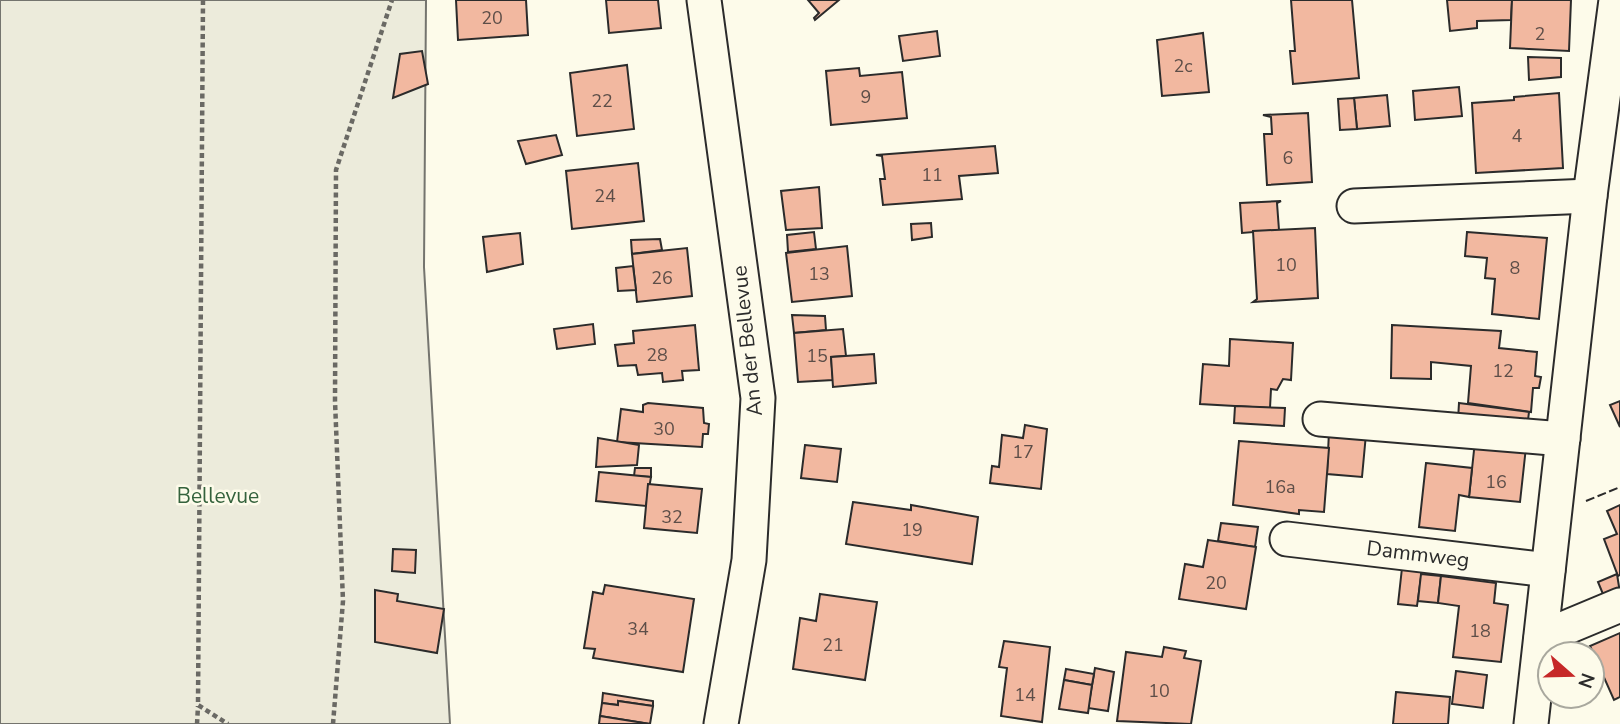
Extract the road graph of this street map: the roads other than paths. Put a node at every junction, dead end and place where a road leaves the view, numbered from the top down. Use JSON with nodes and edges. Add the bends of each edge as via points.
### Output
{"nodes":[{"id":1,"x":704,"y":0,"type":"edge"},
{"id":2,"x":1616,"y":0,"type":"edge"},
{"id":3,"x":1590,"y":196,"type":"junction"},
{"id":4,"x":1354,"y":206,"type":"dead end"},
{"id":5,"x":1320,"y":419,"type":"dead end"},
{"id":6,"x":1563,"y":439,"type":"junction"},
{"id":7,"x":1287,"y":539,"type":"dead end"},
{"id":8,"x":1548,"y":570,"type":"junction"},
{"id":9,"x":1620,"y":606,"type":"edge"},
{"id":10,"x":1541,"y":638,"type":"junction"},
{"id":11,"x":721,"y":724,"type":"edge"},
{"id":12,"x":1531,"y":724,"type":"edge"}],
"edges":[{"from":1,"to":11,"type":"street","name":"An der Bellevue","via":[[758,398],[749,561]]},
{"from":2,"to":3,"type":"street"},
{"from":3,"to":4,"type":"street"},
{"from":3,"to":6,"type":"street"},
{"from":5,"to":6,"type":"street"},
{"from":6,"to":8,"type":"street"},
{"from":7,"to":8,"type":"street","name":"Dammweg"},
{"from":8,"to":10,"type":"street"},
{"from":9,"to":10,"type":"street"},
{"from":10,"to":12,"type":"street"}]}
